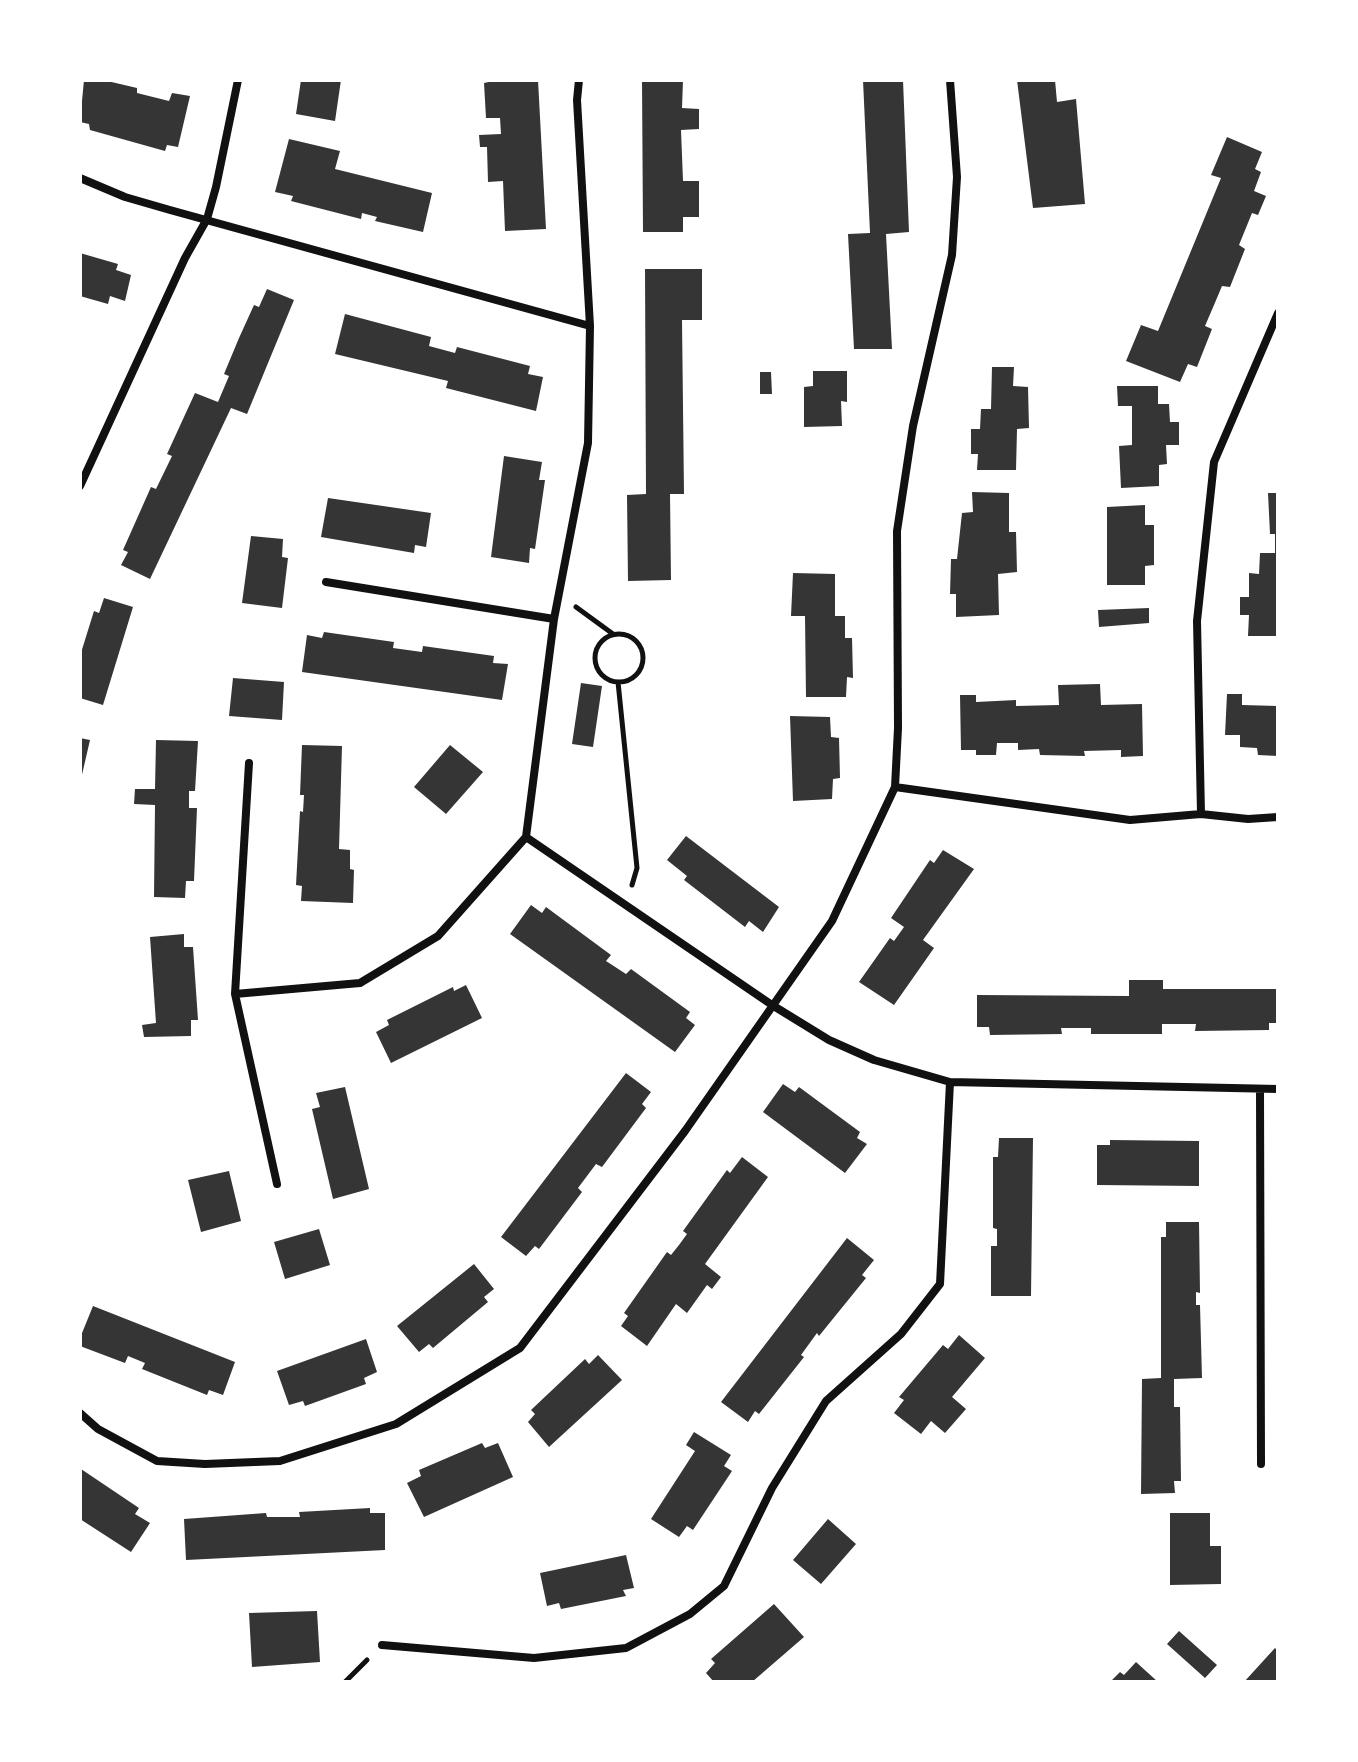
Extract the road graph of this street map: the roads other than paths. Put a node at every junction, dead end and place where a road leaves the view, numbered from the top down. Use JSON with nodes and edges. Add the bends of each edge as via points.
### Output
{"nodes":[{"id":1,"x":238,"y":80,"type":"edge"},
{"id":2,"x":579,"y":80,"type":"edge"},
{"id":3,"x":950,"y":80,"type":"edge"},
{"id":4,"x":80,"y":178,"type":"edge"},
{"id":5,"x":207,"y":219,"type":"junction"},
{"id":6,"x":1278,"y":313,"type":"edge"},
{"id":7,"x":590,"y":326,"type":"junction"},
{"id":8,"x":80,"y":486,"type":"edge"},
{"id":9,"x":326,"y":582,"type":"dead end"},
{"id":10,"x":554,"y":619,"type":"junction"},
{"id":11,"x":249,"y":763,"type":"dead end"},
{"id":12,"x":895,"y":787,"type":"junction"},
{"id":13,"x":1201,"y":814,"type":"junction"},
{"id":14,"x":1278,"y":817,"type":"edge"},
{"id":15,"x":526,"y":837,"type":"junction"},
{"id":16,"x":235,"y":994,"type":"junction"},
{"id":17,"x":772,"y":1005,"type":"junction"},
{"id":18,"x":950,"y":1082,"type":"junction"},
{"id":19,"x":1278,"y":1089,"type":"edge"},
{"id":20,"x":1260,"y":1090,"type":"junction"},
{"id":21,"x":277,"y":1184,"type":"dead end"},
{"id":22,"x":80,"y":1413,"type":"edge"},
{"id":23,"x":1261,"y":1464,"type":"dead end"},
{"id":24,"x":382,"y":1645,"type":"road end"}],
"edges":[{"from":1,"to":5,"type":"street"},
{"from":2,"to":7,"type":"street"},
{"from":3,"to":12,"type":"street","via":[[957,177],[952,255],[913,426],[897,531]]},
{"from":4,"to":5,"type":"street","via":[[125,197]]},
{"from":5,"to":7,"type":"street"},
{"from":5,"to":8,"type":"street"},
{"from":6,"to":13,"type":"street","via":[[1214,462],[1197,621]]},
{"from":7,"to":10,"type":"street","via":[[588,443]]},
{"from":9,"to":10,"type":"street"},
{"from":10,"to":15,"type":"street"},
{"from":11,"to":16,"type":"street"},
{"from":12,"to":13,"type":"street","via":[[1130,820]]},
{"from":12,"to":17,"type":"street","via":[[832,921]]},
{"from":13,"to":14,"type":"street"},
{"from":15,"to":16,"type":"street","via":[[438,936],[360,983]]},
{"from":15,"to":17,"type":"street"},
{"from":16,"to":21,"type":"street"},
{"from":17,"to":18,"type":"street","via":[[874,1060]]},
{"from":17,"to":22,"type":"street","via":[[685,1131],[520,1348],[396,1424],[280,1461],[205,1464],[157,1461],[98,1429]]},
{"from":18,"to":20,"type":"street"},
{"from":18,"to":24,"type":"street","via":[[940,1284],[901,1334],[826,1401],[772,1488],[724,1586],[690,1614],[626,1648],[534,1658]]},
{"from":19,"to":20,"type":"street"},
{"from":20,"to":23,"type":"street"}]}
